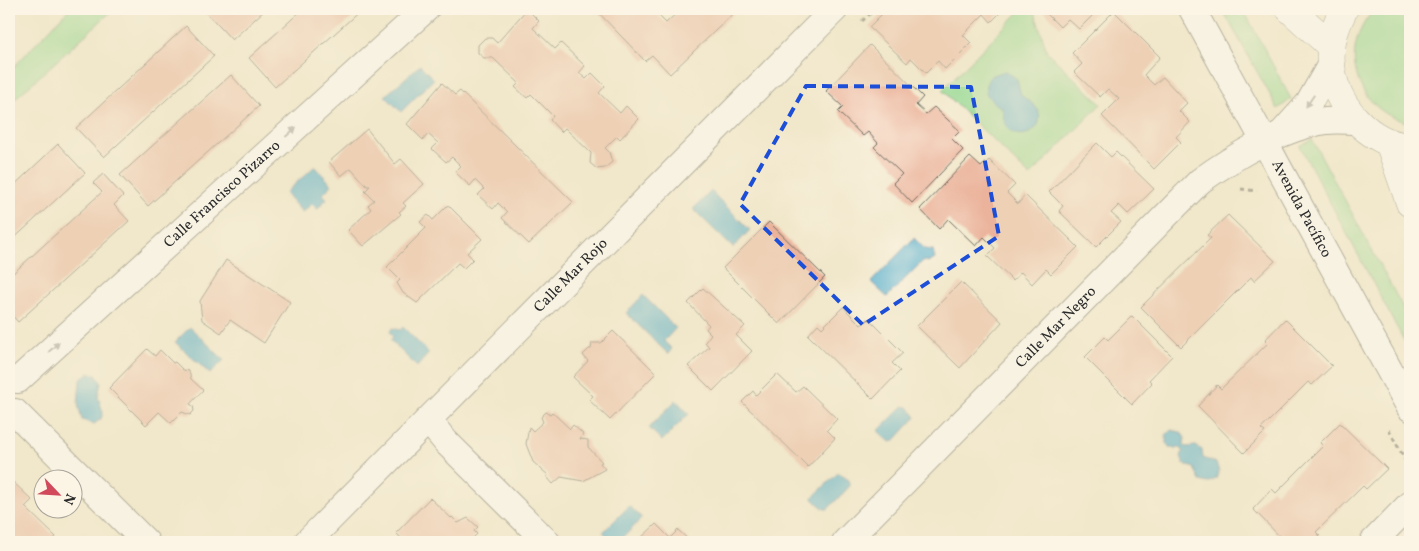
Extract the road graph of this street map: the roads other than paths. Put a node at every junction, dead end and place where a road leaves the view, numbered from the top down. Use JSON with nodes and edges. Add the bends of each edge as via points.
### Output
{"nodes":[{"id":1,"x":426,"y":9,"type":"edge"},
{"id":2,"x":835,"y":9,"type":"edge"},
{"id":3,"x":1192,"y":9,"type":"edge"},
{"id":4,"x":1290,"y":9,"type":"edge"},
{"id":5,"x":1344,"y":9,"type":"edge"},
{"id":6,"x":1331,"y":55,"type":"junction"},
{"id":7,"x":1357,"y":121,"type":"junction"},
{"id":8,"x":1274,"y":138,"type":"junction"},
{"id":9,"x":1399,"y":144,"type":"edge"},
{"id":10,"x":1410,"y":203,"type":"edge"},
{"id":11,"x":13,"y":376,"type":"edge"},
{"id":12,"x":1410,"y":408,"type":"edge"},
{"id":13,"x":12,"y":411,"type":"edge"},
{"id":14,"x":428,"y":420,"type":"junction"},
{"id":15,"x":1410,"y":504,"type":"edge"},
{"id":16,"x":146,"y":542,"type":"edge"},
{"id":17,"x":307,"y":542,"type":"edge"},
{"id":18,"x":547,"y":542,"type":"edge"},
{"id":19,"x":845,"y":542,"type":"edge"},
{"id":20,"x":1373,"y":542,"type":"edge"}],
"edges":[{"from":11,"to":1,"type":"street","name":"Calle Francisco Pizarro","one_way":true},
{"from":2,"to":14,"type":"street","name":"Calle Mar Rojo"},
{"from":3,"to":8,"type":"street","name":"Avenida Pacífico"},
{"from":4,"to":6,"type":"street"},
{"from":5,"to":6,"type":"street","via":[[1335,26]]},
{"from":6,"to":7,"type":"street","via":[[1339,95]]},
{"from":6,"to":8,"type":"street","name":"Calle Mar Negro","one_way":true,"via":[[1309,103]]},
{"from":7,"to":8,"type":"street","name":"Calle Mar Negro","via":[[1325,121]]},
{"from":7,"to":9,"type":"street","via":[[1372,133]]},
{"from":8,"to":12,"type":"street","name":"Avenida Pacífico"},
{"from":8,"to":19,"type":"street","name":"Calle Mar Negro","via":[[1222,165],[1200,181]]},
{"from":9,"to":10,"type":"street"},
{"from":11,"to":13,"type":"street"},
{"from":13,"to":16,"type":"street"},
{"from":14,"to":17,"type":"street","name":"Calle Mar Rojo"},
{"from":14,"to":18,"type":"street"},
{"from":15,"to":20,"type":"street"}]}
